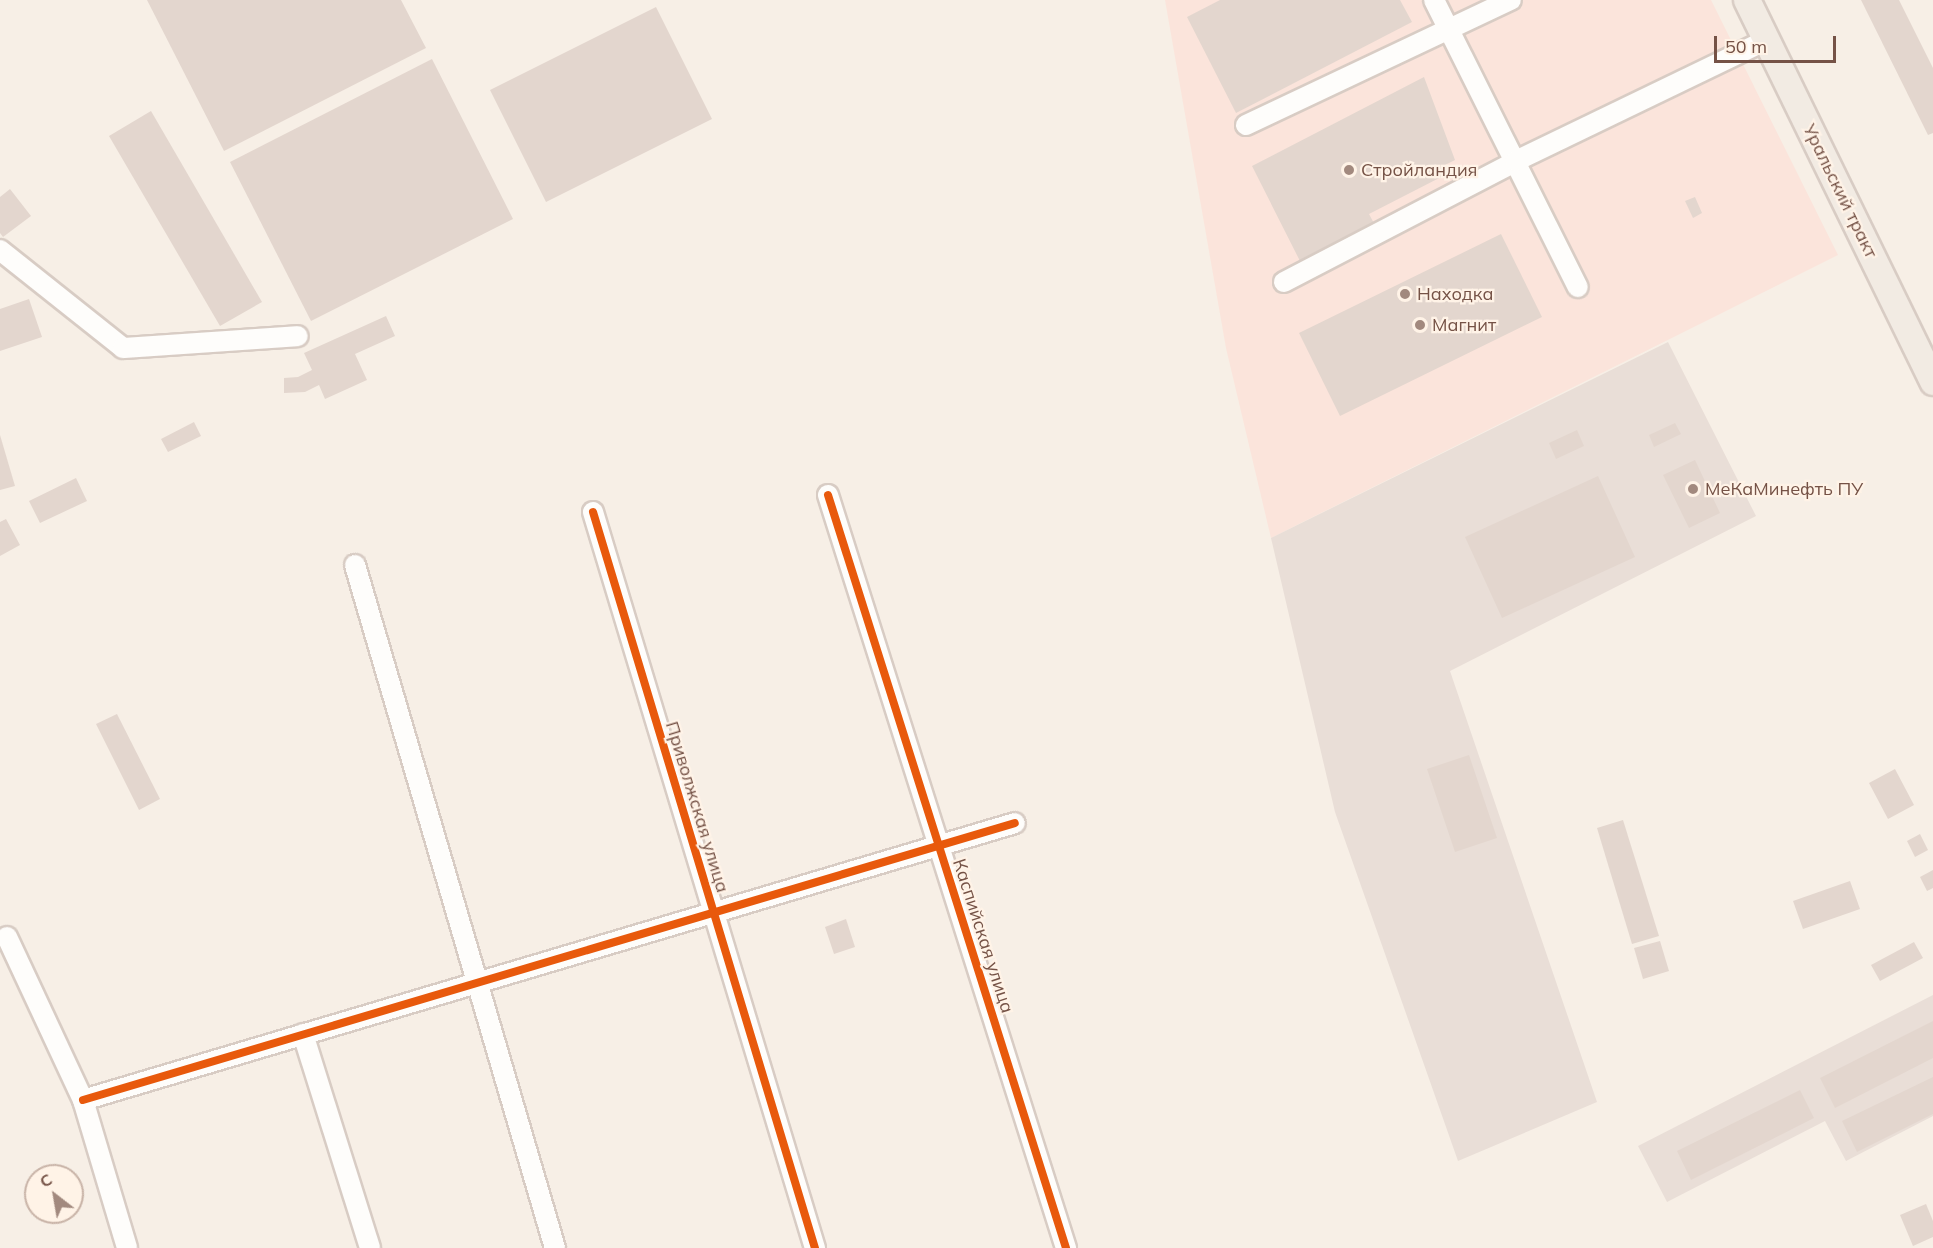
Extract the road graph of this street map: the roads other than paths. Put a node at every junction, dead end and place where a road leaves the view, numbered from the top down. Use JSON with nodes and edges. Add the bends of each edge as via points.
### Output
{"nodes":[{"id":1,"x":1434,"y":0,"type":"edge"},
{"id":2,"x":1511,"y":0,"type":"edge"},
{"id":3,"x":1747,"y":0,"type":"edge"},
{"id":4,"x":1449,"y":30,"type":"junction"},
{"id":5,"x":1766,"y":40,"type":"junction"},
{"id":6,"x":1246,"y":125,"type":"dead end"},
{"id":7,"x":1516,"y":161,"type":"junction"},
{"id":8,"x":0,"y":250,"type":"edge"},
{"id":9,"x":1284,"y":282,"type":"dead end"},
{"id":10,"x":1578,"y":287,"type":"dead end"},
{"id":11,"x":298,"y":336,"type":"dead end"},
{"id":12,"x":1933,"y":382,"type":"edge"},
{"id":13,"x":828,"y":495,"type":"dead end"},
{"id":14,"x":592,"y":512,"type":"dead end"},
{"id":15,"x":355,"y":565,"type":"dead end"},
{"id":16,"x":1015,"y":824,"type":"dead end"},
{"id":17,"x":939,"y":846,"type":"junction"},
{"id":18,"x":714,"y":913,"type":"junction"},
{"id":19,"x":7,"y":937,"type":"dead end"},
{"id":20,"x":477,"y":983,"type":"junction"},
{"id":21,"x":303,"y":1034,"type":"junction"},
{"id":22,"x":83,"y":1100,"type":"junction"},
{"id":23,"x":127,"y":1248,"type":"edge"},
{"id":24,"x":370,"y":1248,"type":"edge"},
{"id":25,"x":555,"y":1248,"type":"edge"},
{"id":26,"x":815,"y":1248,"type":"edge"},
{"id":27,"x":1066,"y":1248,"type":"edge"}],
"edges":[{"from":1,"to":4,"type":"street"},
{"from":2,"to":4,"type":"street"},
{"from":3,"to":5,"type":"main road","name":"Уральский тракт"},
{"from":4,"to":6,"type":"street"},
{"from":4,"to":7,"type":"street"},
{"from":5,"to":7,"type":"street"},
{"from":5,"to":12,"type":"main road","name":"Уральский тракт"},
{"from":7,"to":9,"type":"street"},
{"from":7,"to":10,"type":"street"},
{"from":8,"to":11,"type":"street","via":[[123,348]]},
{"from":13,"to":17,"type":"street","name":"Каспийская улица"},
{"from":14,"to":18,"type":"street","name":"Приволжская улица"},
{"from":15,"to":20,"type":"street"},
{"from":16,"to":17,"type":"street"},
{"from":17,"to":18,"type":"street"},
{"from":17,"to":27,"type":"street","name":"Каспийская улица"},
{"from":18,"to":20,"type":"street"},
{"from":18,"to":26,"type":"street","name":"Приволжская улица"},
{"from":19,"to":22,"type":"street"},
{"from":20,"to":21,"type":"street"},
{"from":20,"to":25,"type":"street"},
{"from":21,"to":22,"type":"street"},
{"from":21,"to":24,"type":"street"},
{"from":22,"to":23,"type":"street"}]}
